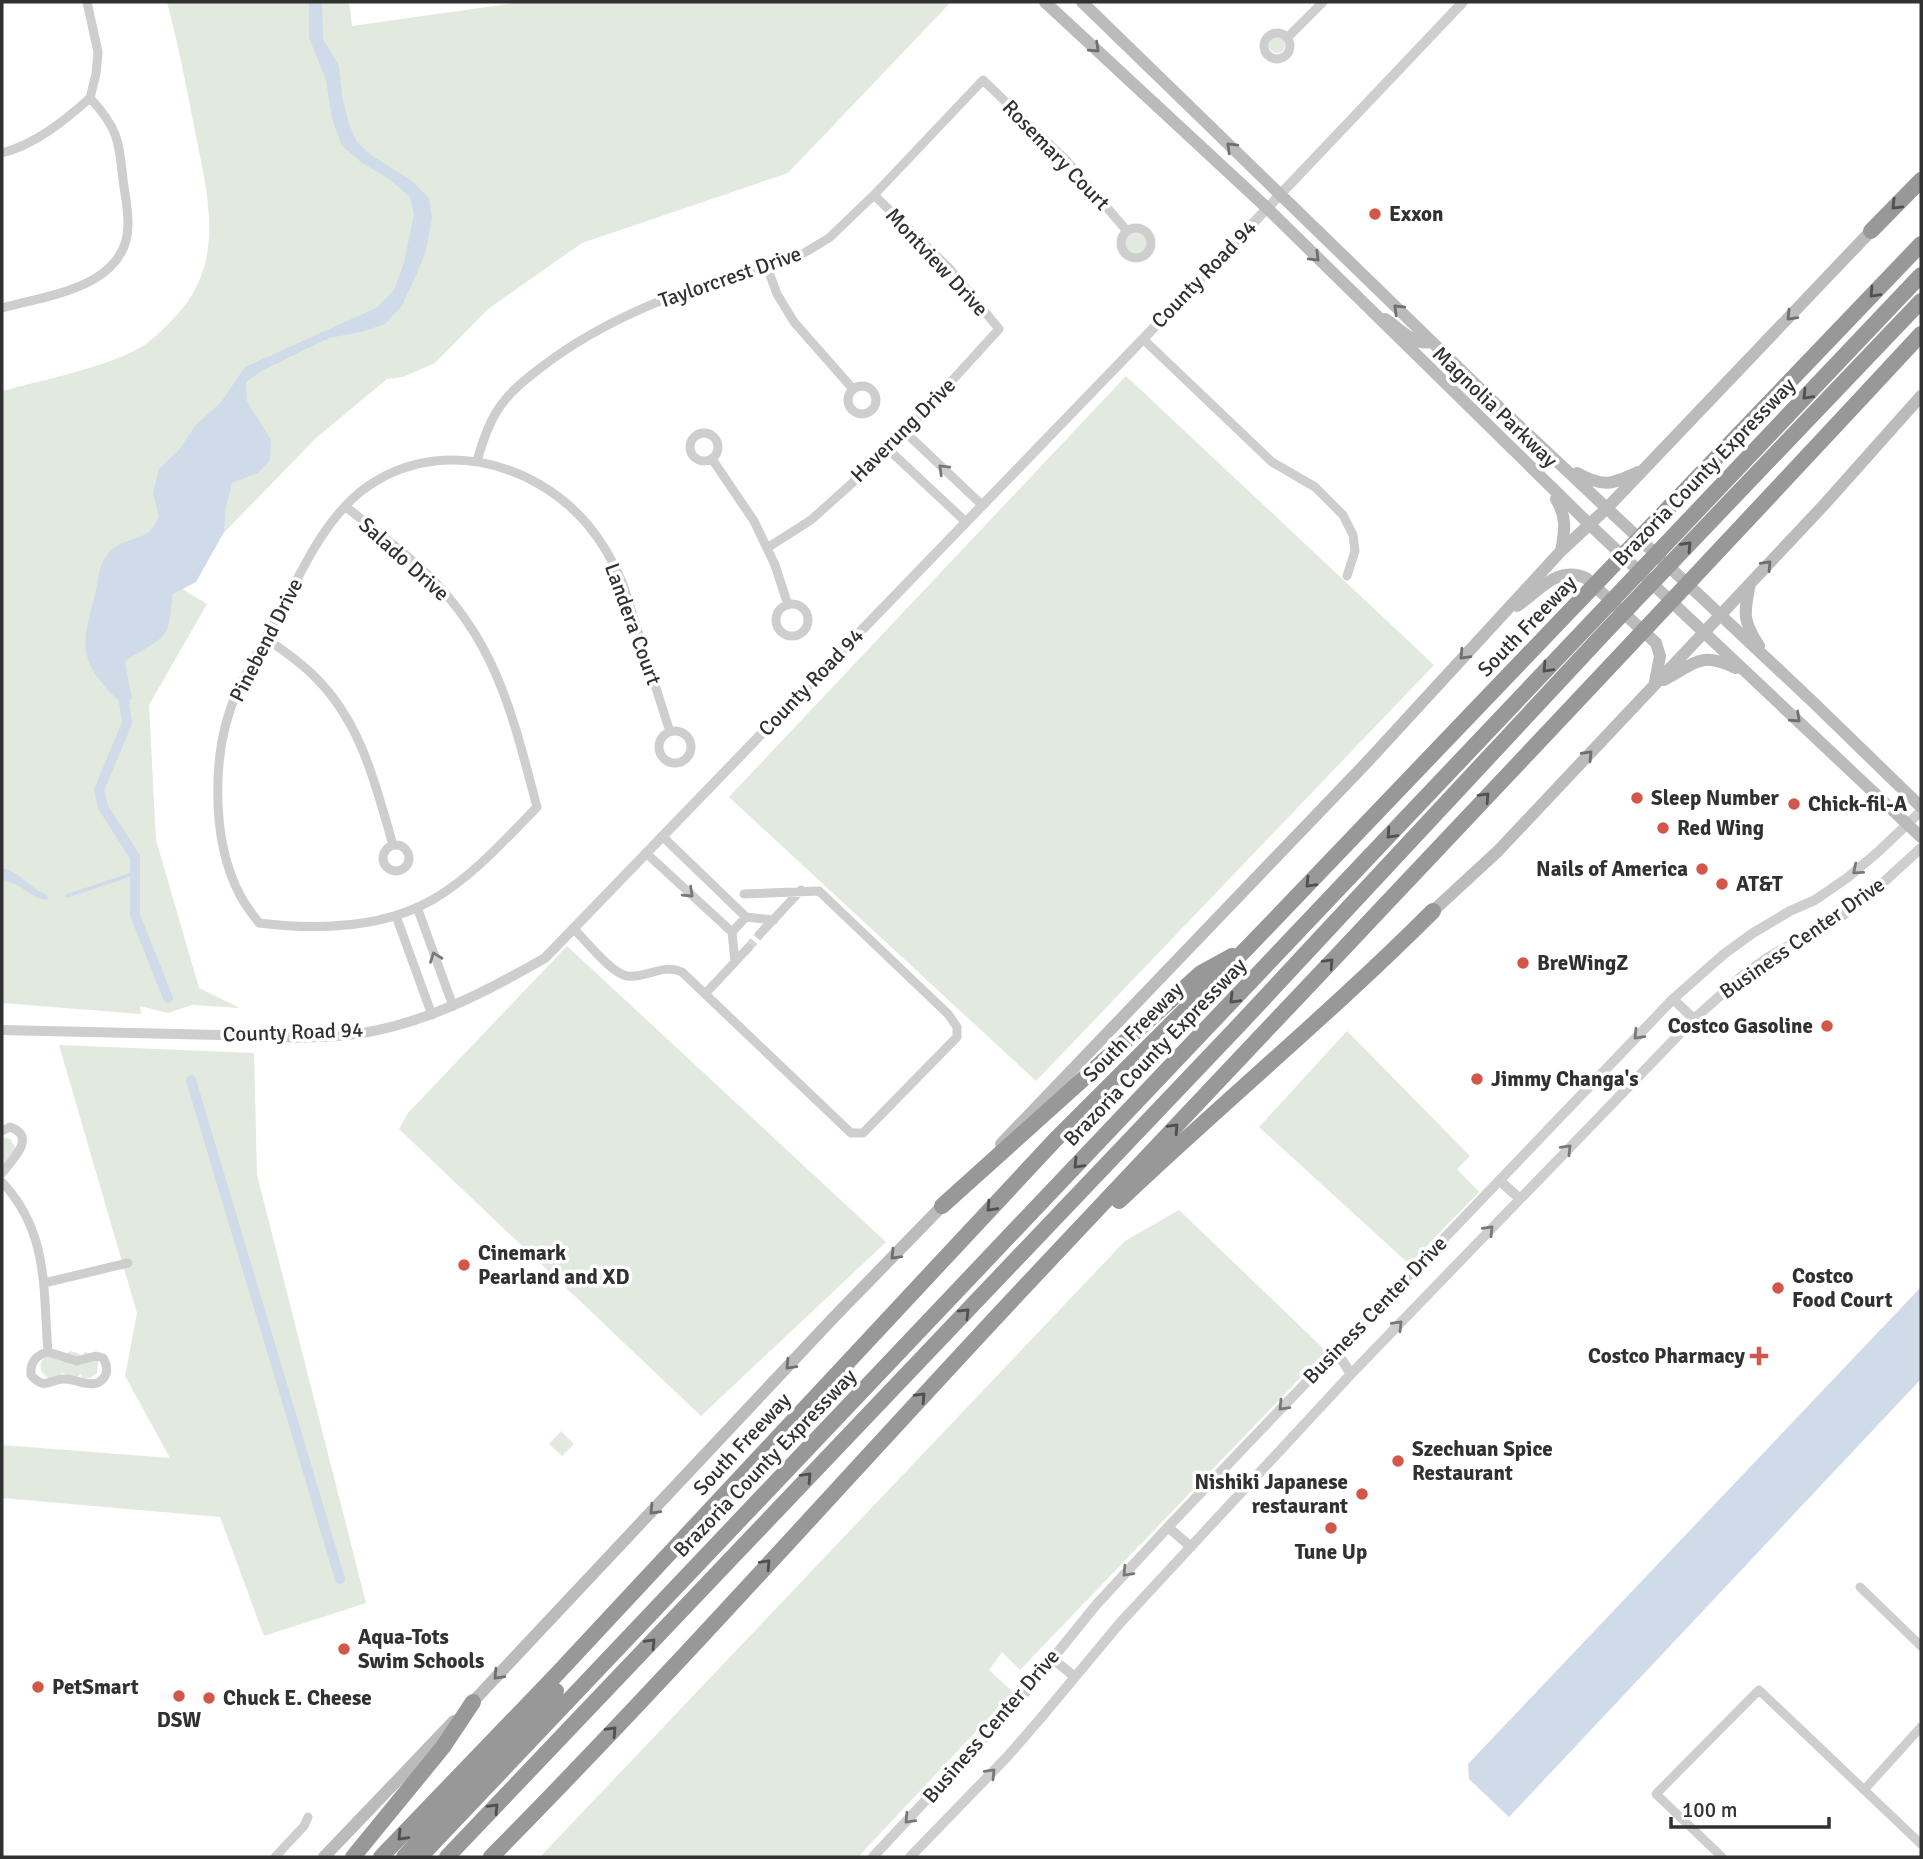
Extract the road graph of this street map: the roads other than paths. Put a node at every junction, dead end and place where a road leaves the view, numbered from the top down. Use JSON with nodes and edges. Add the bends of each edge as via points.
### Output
{"nodes":[{"id":1,"x":87,"y":2,"type":"edge"},
{"id":2,"x":1045,"y":2,"type":"edge"},
{"id":3,"x":1323,"y":2,"type":"edge"},
{"id":4,"x":1463,"y":2,"type":"edge"},
{"id":5,"x":1087,"y":6,"type":"edge"},
{"id":6,"x":1074,"y":29,"type":"junction"},
{"id":7,"x":1287,"y":38,"type":"dead end"},
{"id":8,"x":983,"y":80,"type":"joint"},
{"id":9,"x":90,"y":98,"type":"junction"},
{"id":10,"x":2,"y":153,"type":"edge"},
{"id":11,"x":1921,"y":180,"type":"edge"},
{"id":12,"x":1280,"y":194,"type":"junction"},
{"id":13,"x":874,"y":195,"type":"junction"},
{"id":14,"x":1267,"y":208,"type":"junction"},
{"id":15,"x":1127,"y":231,"type":"dead end"},
{"id":16,"x":1871,"y":231,"type":"joint"},
{"id":17,"x":1921,"y":244,"type":"edge"},
{"id":18,"x":766,"y":264,"type":"junction"},
{"id":19,"x":1921,"y":275,"type":"edge"},
{"id":20,"x":1921,"y":301,"type":"edge"},
{"id":21,"x":1366,"y":307,"type":"junction"},
{"id":22,"x":2,"y":309,"type":"edge"},
{"id":23,"x":999,"y":329,"type":"joint"},
{"id":24,"x":1921,"y":334,"type":"edge"},
{"id":25,"x":1143,"y":339,"type":"junction"},
{"id":26,"x":1432,"y":342,"type":"junction"},
{"id":27,"x":853,"y":389,"type":"dead end"},
{"id":28,"x":1921,"y":396,"type":"edge"},
{"id":29,"x":905,"y":432,"type":"junction"},
{"id":30,"x":889,"y":450,"type":"junction"},
{"id":31,"x":712,"y":459,"type":"dead end"},
{"id":32,"x":477,"y":460,"type":"junction"},
{"id":33,"x":1560,"y":464,"type":"junction"},
{"id":34,"x":1645,"y":469,"type":"junction"},
{"id":35,"x":1545,"y":480,"type":"junction"},
{"id":36,"x":982,"y":505,"type":"junction"},
{"id":37,"x":345,"y":506,"type":"junction"},
{"id":38,"x":1607,"y":508,"type":"junction"},
{"id":39,"x":965,"y":522,"type":"junction"},
{"id":40,"x":1590,"y":525,"type":"junction"},
{"id":41,"x":767,"y":548,"type":"junction"},
{"id":42,"x":1561,"y":551,"type":"junction"},
{"id":43,"x":1347,"y":576,"type":"dead end"},
{"id":44,"x":1751,"y":582,"type":"junction"},
{"id":45,"x":788,"y":605,"type":"dead end"},
{"id":46,"x":1719,"y":616,"type":"junction"},
{"id":47,"x":1499,"y":617,"type":"junction"},
{"id":48,"x":1703,"y":632,"type":"junction"},
{"id":49,"x":266,"y":638,"type":"junction"},
{"id":50,"x":1769,"y":661,"type":"junction"},
{"id":51,"x":1746,"y":672,"type":"junction"},
{"id":52,"x":1654,"y":686,"type":"junction"},
{"id":53,"x":670,"y":732,"type":"dead end"},
{"id":54,"x":1921,"y":809,"type":"edge"},
{"id":55,"x":1908,"y":824,"type":"junction"},
{"id":56,"x":662,"y":836,"type":"junction"},
{"id":57,"x":1921,"y":837,"type":"edge"},
{"id":58,"x":393,"y":845,"type":"dead end"},
{"id":59,"x":1921,"y":848,"type":"edge"},
{"id":60,"x":646,"y":853,"type":"junction"},
{"id":61,"x":801,"y":890,"type":"junction"},
{"id":62,"x":744,"y":894,"type":"dead end"},
{"id":63,"x":416,"y":907,"type":"junction"},
{"id":64,"x":1433,"y":911,"type":"joint"},
{"id":65,"x":396,"y":916,"type":"junction"},
{"id":66,"x":746,"y":918,"type":"junction"},
{"id":67,"x":774,"y":920,"type":"junction"},
{"id":68,"x":573,"y":928,"type":"junction"},
{"id":69,"x":732,"y":932,"type":"junction"},
{"id":70,"x":760,"y":934,"type":"tunnel mouth"},
{"id":71,"x":1250,"y":946,"type":"junction"},
{"id":72,"x":748,"y":948,"type":"tunnel mouth"},
{"id":73,"x":735,"y":961,"type":"junction"},
{"id":74,"x":705,"y":994,"type":"junction"},
{"id":75,"x":1673,"y":999,"type":"junction"},
{"id":76,"x":453,"y":1006,"type":"junction"},
{"id":77,"x":432,"y":1014,"type":"junction"},
{"id":78,"x":1694,"y":1019,"type":"junction"},
{"id":79,"x":2,"y":1030,"type":"edge"},
{"id":80,"x":2,"y":1131,"type":"edge"},
{"id":81,"x":2,"y":1173,"type":"edge"},
{"id":82,"x":1500,"y":1181,"type":"junction"},
{"id":83,"x":2,"y":1182,"type":"edge"},
{"id":84,"x":1519,"y":1198,"type":"junction"},
{"id":85,"x":942,"y":1206,"type":"junction"},
{"id":86,"x":128,"y":1262,"type":"dead end"},
{"id":87,"x":44,"y":1283,"type":"junction"},
{"id":88,"x":993,"y":1321,"type":"junction"},
{"id":89,"x":1336,"y":1350,"type":"junction"},
{"id":90,"x":48,"y":1352,"type":"junction"},
{"id":91,"x":1351,"y":1374,"type":"junction"},
{"id":92,"x":1168,"y":1527,"type":"junction"},
{"id":93,"x":1191,"y":1547,"type":"junction"},
{"id":94,"x":1860,"y":1587,"type":"dead end"},
{"id":95,"x":601,"y":1627,"type":"junction"},
{"id":96,"x":1921,"y":1646,"type":"edge"},
{"id":97,"x":1053,"y":1659,"type":"junction"},
{"id":98,"x":1075,"y":1677,"type":"junction"},
{"id":99,"x":473,"y":1702,"type":"junction"},
{"id":100,"x":1921,"y":1727,"type":"edge"},
{"id":101,"x":566,"y":1781,"type":"junction"},
{"id":102,"x":1864,"y":1790,"type":"junction"},
{"id":103,"x":308,"y":1817,"type":"dead end"},
{"id":104,"x":1921,"y":1844,"type":"edge"},
{"id":105,"x":275,"y":1857,"type":"edge"},
{"id":106,"x":324,"y":1857,"type":"edge"},
{"id":107,"x":353,"y":1857,"type":"edge"},
{"id":108,"x":382,"y":1857,"type":"edge"},
{"id":109,"x":404,"y":1857,"type":"edge"},
{"id":110,"x":420,"y":1857,"type":"edge"},
{"id":111,"x":447,"y":1857,"type":"edge"},
{"id":112,"x":478,"y":1857,"type":"edge"},
{"id":113,"x":491,"y":1857,"type":"edge"},
{"id":114,"x":504,"y":1857,"type":"edge"},
{"id":115,"x":873,"y":1857,"type":"edge"},
{"id":116,"x":910,"y":1857,"type":"edge"},
{"id":117,"x":1722,"y":1857,"type":"edge"}],
"edges":[{"from":1,"to":9,"type":"street","via":[[98,52]]},
{"from":2,"to":6,"type":"main road","name":"Magnolia Parkway"},
{"from":3,"to":7,"type":"street"},
{"from":4,"to":12,"type":"street","name":"County Road 94"},
{"from":5,"to":6,"type":"main road"},
{"from":12,"to":5,"type":"main road","name":"Magnolia Parkway","one_way":true},
{"from":6,"to":14,"type":"main road","name":"Magnolia Parkway","one_way":true},
{"from":8,"to":13,"type":"street","name":"Taylorcrest Drive"},
{"from":8,"to":15,"type":"street","name":"Rosemary Court","via":[[1066,160]]},
{"from":9,"to":10,"type":"street","via":[[40,137]]},
{"from":9,"to":22,"type":"street","via":[[107,116],[119,143],[128,223],[123,249],[108,270],[86,284]]},
{"from":11,"to":16,"type":"highway","one_way":true},
{"from":12,"to":14,"type":"street","name":"County Road 94"},
{"from":26,"to":12,"type":"main road","name":"Magnolia Parkway","one_way":true},
{"from":13,"to":18,"type":"street","name":"Taylorcrest Drive","via":[[820,244]]},
{"from":13,"to":23,"type":"street","name":"Montview Drive","via":[[950,269]]},
{"from":14,"to":21,"type":"main road","name":"Magnolia Parkway","one_way":true},
{"from":14,"to":25,"type":"street","name":"County Road 94"},
{"from":16,"to":34,"type":"main road","one_way":true},
{"from":17,"to":71,"type":"highway","name":"South Freeway","one_way":true},
{"from":18,"to":27,"type":"street","via":[[794,322]]},
{"from":18,"to":32,"type":"street","name":"Taylorcrest Drive","via":[[653,303],[560,353],[510,394],[485,434]]},
{"from":19,"to":110,"type":"highway","name":"Brazoria County Expressway","one_way":true},
{"from":111,"to":20,"type":"highway","name":"Brazoria County Expressway","one_way":true},
{"from":21,"to":26,"type":"main road","via":[[1414,341]]},
{"from":21,"to":35,"type":"main road","name":"Magnolia Parkway"},
{"from":23,"to":29,"type":"street","name":"Haverung Drive"},
{"from":88,"to":24,"type":"highway","one_way":true},
{"from":25,"to":36,"type":"street","name":"County Road 94"},
{"from":25,"to":43,"type":"street","via":[[1272,462],[1315,487],[1343,515],[1355,551]]},
{"from":26,"to":33,"type":"main road","name":"Magnolia Parkway"},
{"from":44,"to":28,"type":"main road","one_way":true},
{"from":29,"to":30,"type":"street","name":"Haverung Drive"},
{"from":36,"to":29,"type":"street","one_way":true},
{"from":30,"to":39,"type":"street"},
{"from":30,"to":41,"type":"street","name":"Haverung Drive","via":[[811,520]]},
{"from":31,"to":41,"type":"street"},
{"from":32,"to":37,"type":"street","name":"Pinebend Drive","via":[[412,464],[376,481]]},
{"from":32,"to":53,"type":"street","name":"Landera Court","via":[[508,469],[551,492],[602,543],[623,584]]},
{"from":33,"to":34,"type":"main road","via":[[1604,484]]},
{"from":33,"to":38,"type":"main road","name":"Magnolia Parkway"},
{"from":34,"to":38,"type":"main road"},
{"from":35,"to":40,"type":"main road","name":"Magnolia Parkway"},
{"from":35,"to":42,"type":"main road","via":[[1563,510],[1566,528]]},
{"from":36,"to":39,"type":"street","name":"County Road 94"},
{"from":37,"to":49,"type":"street","name":"Pinebend Drive","via":[[299,576]]},
{"from":37,"to":63,"type":"street","name":"Salado Drive","via":[[427,574],[480,642],[512,715],[537,807],[472,871]]},
{"from":38,"to":40,"type":"main road"},
{"from":38,"to":46,"type":"main road","name":"Magnolia Parkway"},
{"from":39,"to":56,"type":"street","name":"County Road 94"},
{"from":40,"to":42,"type":"main road"},
{"from":40,"to":48,"type":"main road","name":"Magnolia Parkway"},
{"from":41,"to":45,"type":"street"},
{"from":42,"to":47,"type":"main road"},
{"from":44,"to":46,"type":"main road"},
{"from":44,"to":50,"type":"main road","via":[[1744,614]]},
{"from":46,"to":48,"type":"main road"},
{"from":46,"to":50,"type":"main road","name":"Magnolia Parkway"},
{"from":47,"to":52,"type":"main road","via":[[1549,580],[1574,573],[1586,578],[1656,643],[1660,656]]},
{"from":47,"to":85,"type":"main road","one_way":true},
{"from":48,"to":51,"type":"main road","name":"Magnolia Parkway"},
{"from":48,"to":52,"type":"main road"},
{"from":49,"to":58,"type":"street","via":[[313,674],[347,716],[369,761]]},
{"from":49,"to":65,"type":"street","name":"Pinebend Drive","via":[[230,713],[219,772],[220,824],[241,896],[259,923],[318,928]]},
{"from":50,"to":54,"type":"main road","name":"Magnolia Parkway"},
{"from":51,"to":52,"type":"main road","via":[[1723,662],[1696,660]]},
{"from":51,"to":55,"type":"main road","name":"Magnolia Parkway","one_way":true},
{"from":64,"to":52,"type":"main road","one_way":true,"via":[[1497,851]]},
{"from":54,"to":55,"type":"street","name":"Business Center Drive"},
{"from":55,"to":57,"type":"main road","name":"Magnolia Parkway"},
{"from":55,"to":75,"type":"street","name":"Business Center Drive","one_way":true,"via":[[1847,878],[1753,933]]},
{"from":56,"to":60,"type":"street","name":"County Road 94"},
{"from":56,"to":66,"type":"street"},
{"from":59,"to":78,"type":"street","name":"Business Center Drive","via":[[1853,908],[1770,956]]},
{"from":60,"to":68,"type":"street","name":"County Road 94"},
{"from":60,"to":69,"type":"street","one_way":true},
{"from":61,"to":62,"type":"street"},
{"from":61,"to":67,"type":"street"},
{"from":61,"to":74,"type":"street","via":[[819,891],[948,1014],[957,1027],[957,1037],[863,1133],[851,1133]]},
{"from":63,"to":65,"type":"street"},
{"from":76,"to":63,"type":"street","one_way":true},
{"from":64,"to":88,"type":"highway"},
{"from":65,"to":77,"type":"street"},
{"from":66,"to":67,"type":"street"},
{"from":66,"to":69,"type":"street"},
{"from":67,"to":70,"type":"street"},
{"from":68,"to":74,"type":"street","via":[[618,973],[629,976],[672,967]]},
{"from":68,"to":76,"type":"street","name":"County Road 94","via":[[545,958]]},
{"from":69,"to":73,"type":"street"},
{"from":71,"to":85,"type":"highway","via":[[1201,973]]},
{"from":71,"to":95,"type":"highway","name":"South Freeway","one_way":true,"via":[[1037,1159]]},
{"from":72,"to":73,"type":"street"},
{"from":73,"to":74,"type":"street"},
{"from":75,"to":78,"type":"street"},
{"from":75,"to":82,"type":"street","name":"Business Center Drive","one_way":true},
{"from":76,"to":77,"type":"street","name":"County Road 94"},
{"from":77,"to":79,"type":"street","name":"County Road 94","via":[[348,1035]]},
{"from":84,"to":78,"type":"street","name":"Business Center Drive","one_way":true},
{"from":80,"to":81,"type":"street","via":[[18,1129],[23,1139]]},
{"from":82,"to":84,"type":"street"},
{"from":82,"to":89,"type":"street","name":"Business Center Drive"},
{"from":83,"to":87,"type":"street","via":[[21,1205],[38,1242]]},
{"from":91,"to":84,"type":"street","name":"Business Center Drive","one_way":true},
{"from":85,"to":99,"type":"main road","one_way":true},
{"from":86,"to":87,"type":"street"},
{"from":87,"to":90,"type":"street"},
{"from":101,"to":88,"type":"highway","one_way":true},
{"from":89,"to":91,"type":"street"},
{"from":89,"to":92,"type":"street","name":"Business Center Drive","one_way":true},
{"from":90,"to":90,"type":"street","via":[[77,1361],[103,1358],[105,1374],[97,1384],[62,1378],[40,1383],[30,1367]]},
{"from":91,"to":93,"type":"street","name":"Business Center Drive"},
{"from":92,"to":93,"type":"street"},
{"from":92,"to":97,"type":"street","name":"Business Center Drive","one_way":true},
{"from":93,"to":98,"type":"street","name":"Business Center Drive"},
{"from":94,"to":96,"type":"street"},
{"from":95,"to":108,"type":"highway","name":"South Freeway","one_way":true},
{"from":95,"to":109,"type":"highway","via":[[589,1654]]},
{"from":97,"to":98,"type":"street"},
{"from":97,"to":115,"type":"street","name":"Business Center Drive","one_way":true},
{"from":116,"to":98,"type":"street","name":"Business Center Drive","one_way":true},
{"from":99,"to":106,"type":"main road"},
{"from":99,"to":107,"type":"highway","via":[[443,1747]]},
{"from":100,"to":102,"type":"street"},
{"from":101,"to":112,"type":"highway"},
{"from":101,"to":113,"type":"highway"},
{"from":101,"to":114,"type":"highway"},
{"from":102,"to":104,"type":"street"},
{"from":102,"to":117,"type":"street","via":[[1759,1690],[1656,1794]]},
{"from":103,"to":105,"type":"street"}]}
